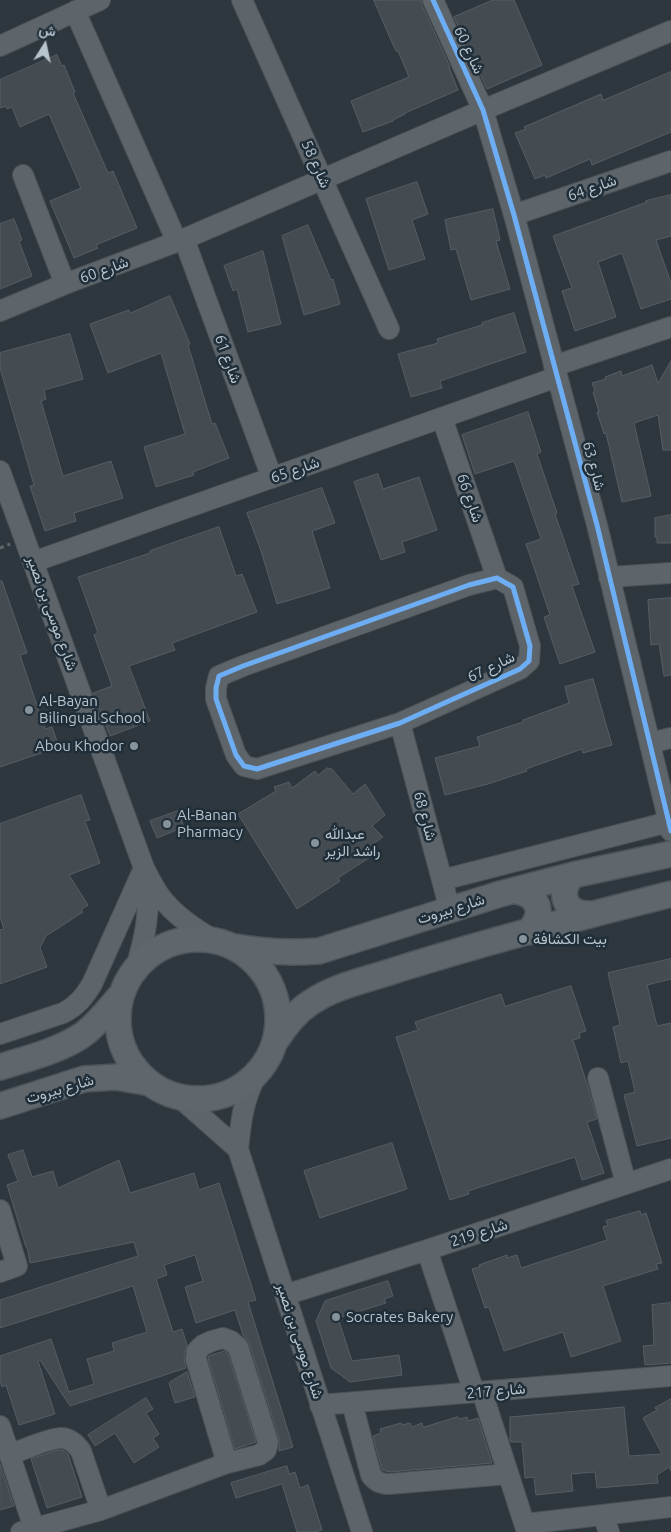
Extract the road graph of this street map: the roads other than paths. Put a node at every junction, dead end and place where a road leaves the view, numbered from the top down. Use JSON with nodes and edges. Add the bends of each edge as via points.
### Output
{"nodes":[{"id":1,"x":242,"y":0,"type":"edge"},
{"id":2,"x":433,"y":0,"type":"edge"},
{"id":3,"x":89,"y":4,"type":"edge"},
{"id":4,"x":671,"y":31,"type":"edge"},
{"id":5,"x":0,"y":46,"type":"edge"},
{"id":6,"x":483,"y":110,"type":"junction"},
{"id":7,"x":671,"y":161,"type":"edge"},
{"id":8,"x":23,"y":175,"type":"dead end"},
{"id":9,"x":323,"y":179,"type":"junction"},
{"id":10,"x":514,"y":215,"type":"junction"},
{"id":11,"x":181,"y":241,"type":"junction"},
{"id":12,"x":65,"y":284,"type":"junction"},
{"id":13,"x":0,"y":311,"type":"edge"},
{"id":14,"x":671,"y":327,"type":"edge"},
{"id":15,"x":389,"y":329,"type":"dead end"},
{"id":16,"x":556,"y":371,"type":"junction"},
{"id":17,"x":442,"y":418,"type":"junction"},
{"id":18,"x":0,"y":470,"type":"edge"},
{"id":19,"x":272,"y":478,"type":"junction"},
{"id":20,"x":33,"y":562,"type":"junction"},
{"id":21,"x":671,"y":573,"type":"edge"},
{"id":22,"x":609,"y":577,"type":"junction"},
{"id":23,"x":498,"y":578,"type":"junction"},
{"id":24,"x":400,"y":723,"type":"junction"},
{"id":25,"x":671,"y":738,"type":"edge"},
{"id":26,"x":650,"y":742,"type":"junction"},
{"id":27,"x":670,"y":826,"type":"edge"},
{"id":28,"x":671,"y":854,"type":"edge"},
{"id":29,"x":144,"y":868,"type":"junction"},
{"id":30,"x":573,"y":876,"type":"junction"},
{"id":31,"x":442,"y":880,"type":"junction"},
{"id":32,"x":516,"y":891,"type":"junction"},
{"id":33,"x":671,"y":894,"type":"edge"},
{"id":34,"x":450,"y":910,"type":"junction"},
{"id":35,"x":590,"y":914,"type":"junction"},
{"id":36,"x":528,"y":932,"type":"junction"},
{"id":37,"x":223,"y":943,"type":"junction"},
{"id":38,"x":135,"y":970,"type":"junction"},
{"id":39,"x":122,"y":994,"type":"junction"},
{"id":40,"x":0,"y":1034,"type":"edge"},
{"id":41,"x":277,"y":1039,"type":"junction"},
{"id":42,"x":0,"y":1067,"type":"edge"},
{"id":43,"x":257,"y":1074,"type":"junction"},
{"id":44,"x":598,"y":1078,"type":"dead end"},
{"id":45,"x":150,"y":1082,"type":"junction"},
{"id":46,"x":178,"y":1096,"type":"junction"},
{"id":47,"x":0,"y":1106,"type":"edge"},
{"id":48,"x":238,"y":1149,"type":"junction"},
{"id":49,"x":671,"y":1169,"type":"edge"},
{"id":50,"x":626,"y":1184,"type":"junction"},
{"id":51,"x":0,"y":1210,"type":"edge"},
{"id":52,"x":427,"y":1250,"type":"junction"},
{"id":53,"x":0,"y":1272,"type":"edge"},
{"id":54,"x":286,"y":1295,"type":"junction"},
{"id":55,"x":671,"y":1376,"type":"edge"},
{"id":56,"x":478,"y":1392,"type":"junction"},
{"id":57,"x":352,"y":1402,"type":"junction"},
{"id":58,"x":320,"y":1405,"type":"junction"},
{"id":59,"x":0,"y":1426,"type":"edge"},
{"id":60,"x":10,"y":1454,"type":"junction"},
{"id":61,"x":227,"y":1463,"type":"junction"},
{"id":62,"x":508,"y":1474,"type":"junction"},
{"id":63,"x":671,"y":1507,"type":"edge"},
{"id":64,"x":101,"y":1510,"type":"junction"},
{"id":65,"x":606,"y":1523,"type":"edge"},
{"id":66,"x":526,"y":1528,"type":"edge"},
{"id":67,"x":28,"y":1530,"type":"edge"},
{"id":68,"x":362,"y":1532,"type":"edge"}],
"edges":[{"from":1,"to":9,"type":"street","name":"شارع 58"},
{"from":2,"to":6,"type":"street","name":"شارع 60"},
{"from":3,"to":5,"type":"street"},
{"from":3,"to":11,"type":"street","name":"شارع 61"},
{"from":4,"to":6,"type":"street","name":"شارع 60"},
{"from":6,"to":9,"type":"street","name":"شارع 60"},
{"from":6,"to":10,"type":"street","name":"شارع 63"},
{"from":7,"to":10,"type":"street","name":"شارع 64"},
{"from":8,"to":12,"type":"street"},
{"from":9,"to":11,"type":"street","name":"شارع 60"},
{"from":9,"to":15,"type":"street","name":"شارع 58"},
{"from":10,"to":16,"type":"street","name":"شارع 63"},
{"from":11,"to":12,"type":"street","name":"شارع 60"},
{"from":11,"to":19,"type":"street","name":"شارع 61"},
{"from":12,"to":13,"type":"street","name":"شارع 60"},
{"from":14,"to":16,"type":"street","name":"شارع 65"},
{"from":16,"to":17,"type":"street","name":"شارع 65"},
{"from":16,"to":22,"type":"street","name":"شارع 63"},
{"from":17,"to":19,"type":"street","name":"شارع 65"},
{"from":17,"to":23,"type":"street","name":"شارع 66"},
{"from":18,"to":20,"type":"street","name":"شارع موسى بن نصير"},
{"from":19,"to":20,"type":"street","name":"شارع 65"},
{"from":20,"to":29,"type":"street","name":"شارع موسى بن نصير"},
{"from":21,"to":22,"type":"street"},
{"from":22,"to":26,"type":"street","name":"شارع 63"},
{"from":23,"to":24,"type":"street","name":"شارع 67","via":[[513,587],[530,646],[529,661],[520,669]]},
{"from":23,"to":24,"type":"street","name":"شارع 67","via":[[469,585],[243,666],[219,676],[216,688],[216,699],[236,755],[244,766],[258,769]]},
{"from":24,"to":31,"type":"street","name":"شارع 68"},
{"from":25,"to":26,"type":"street"},
{"from":26,"to":27,"type":"street","name":"شارع 63"},
{"from":27,"to":31,"type":"street"},
{"from":28,"to":30,"type":"main road","name":"شارع بيروت"},
{"from":29,"to":37,"type":"street","name":"شارع موسى بن نصير","via":[[166,904],[184,920]]},
{"from":29,"to":38,"type":"street","name":"شارع موسى بن نصير","via":[[148,915]]},
{"from":29,"to":40,"type":"street","via":[[82,1000],[63,1013]]},
{"from":30,"to":32,"type":"main road","name":"شارع بيروت"},
{"from":30,"to":35,"type":"main road","via":[[565,888],[566,902],[576,912]]},
{"from":31,"to":34,"type":"street","name":"شارع 68"},
{"from":32,"to":34,"type":"main road","name":"شارع بيروت"},
{"from":32,"to":36,"type":"main road","via":[[525,892],[538,907],[535,925]]},
{"from":33,"to":35,"type":"main road"},
{"from":34,"to":37,"type":"main road","name":"شارع بيروت","via":[[319,951],[288,953]]},
{"from":35,"to":36,"type":"main road"},
{"from":36,"to":41,"type":"main road","via":[[332,991],[309,1003],[292,1018]]},
{"from":37,"to":38,"type":"main road","via":[[196,939],[179,941],[162,947]]},
{"from":37,"to":41,"type":"main road","via":[[258,964],[267,977],[278,1007]]},
{"from":38,"to":39,"type":"main road"},
{"from":39,"to":42,"type":"main road","via":[[80,1037],[58,1048]]},
{"from":39,"to":45,"type":"main road","via":[[118,1022],[122,1042],[131,1062]]},
{"from":41,"to":43,"type":"main road"},
{"from":43,"to":46,"type":"main road","via":[[246,1084],[220,1096],[192,1099]]},
{"from":43,"to":48,"type":"street","name":"شارع موسى بن نصير","via":[[242,1110]]},
{"from":44,"to":50,"type":"street"},
{"from":45,"to":46,"type":"main road"},
{"from":45,"to":47,"type":"main road","name":"شارع بيروت","via":[[116,1077],[84,1079]]},
{"from":46,"to":48,"type":"street"},
{"from":48,"to":54,"type":"street","name":"شارع موسى بن نصير"},
{"from":49,"to":50,"type":"street","name":"شارع 219"},
{"from":50,"to":52,"type":"street","name":"شارع 219"},
{"from":51,"to":53,"type":"street","via":[[17,1266]]},
{"from":52,"to":54,"type":"street","name":"شارع 219"},
{"from":52,"to":56,"type":"street"},
{"from":54,"to":58,"type":"street","name":"شارع موسى بن نصير"},
{"from":55,"to":56,"type":"street","name":"شارع 217"},
{"from":56,"to":57,"type":"street","name":"شارع 217"},
{"from":56,"to":62,"type":"street"},
{"from":57,"to":58,"type":"street","name":"شارع 217"},
{"from":57,"to":62,"type":"street","via":[[371,1475],[379,1482],[389,1484]]},
{"from":58,"to":68,"type":"street","name":"شارع موسى بن نصير"},
{"from":59,"to":60,"type":"street"},
{"from":60,"to":64,"type":"street","via":[[54,1439],[63,1438],[77,1444]]},
{"from":60,"to":67,"type":"street"},
{"from":61,"to":61,"type":"street","via":[[259,1455],[266,1450],[268,1442],[238,1347],[223,1338],[203,1345],[197,1351],[196,1359]]},
{"from":61,"to":64,"type":"street"},
{"from":62,"to":66,"type":"street"},
{"from":63,"to":65,"type":"street"},
{"from":64,"to":67,"type":"street"},
{"from":65,"to":66,"type":"street"}]}
